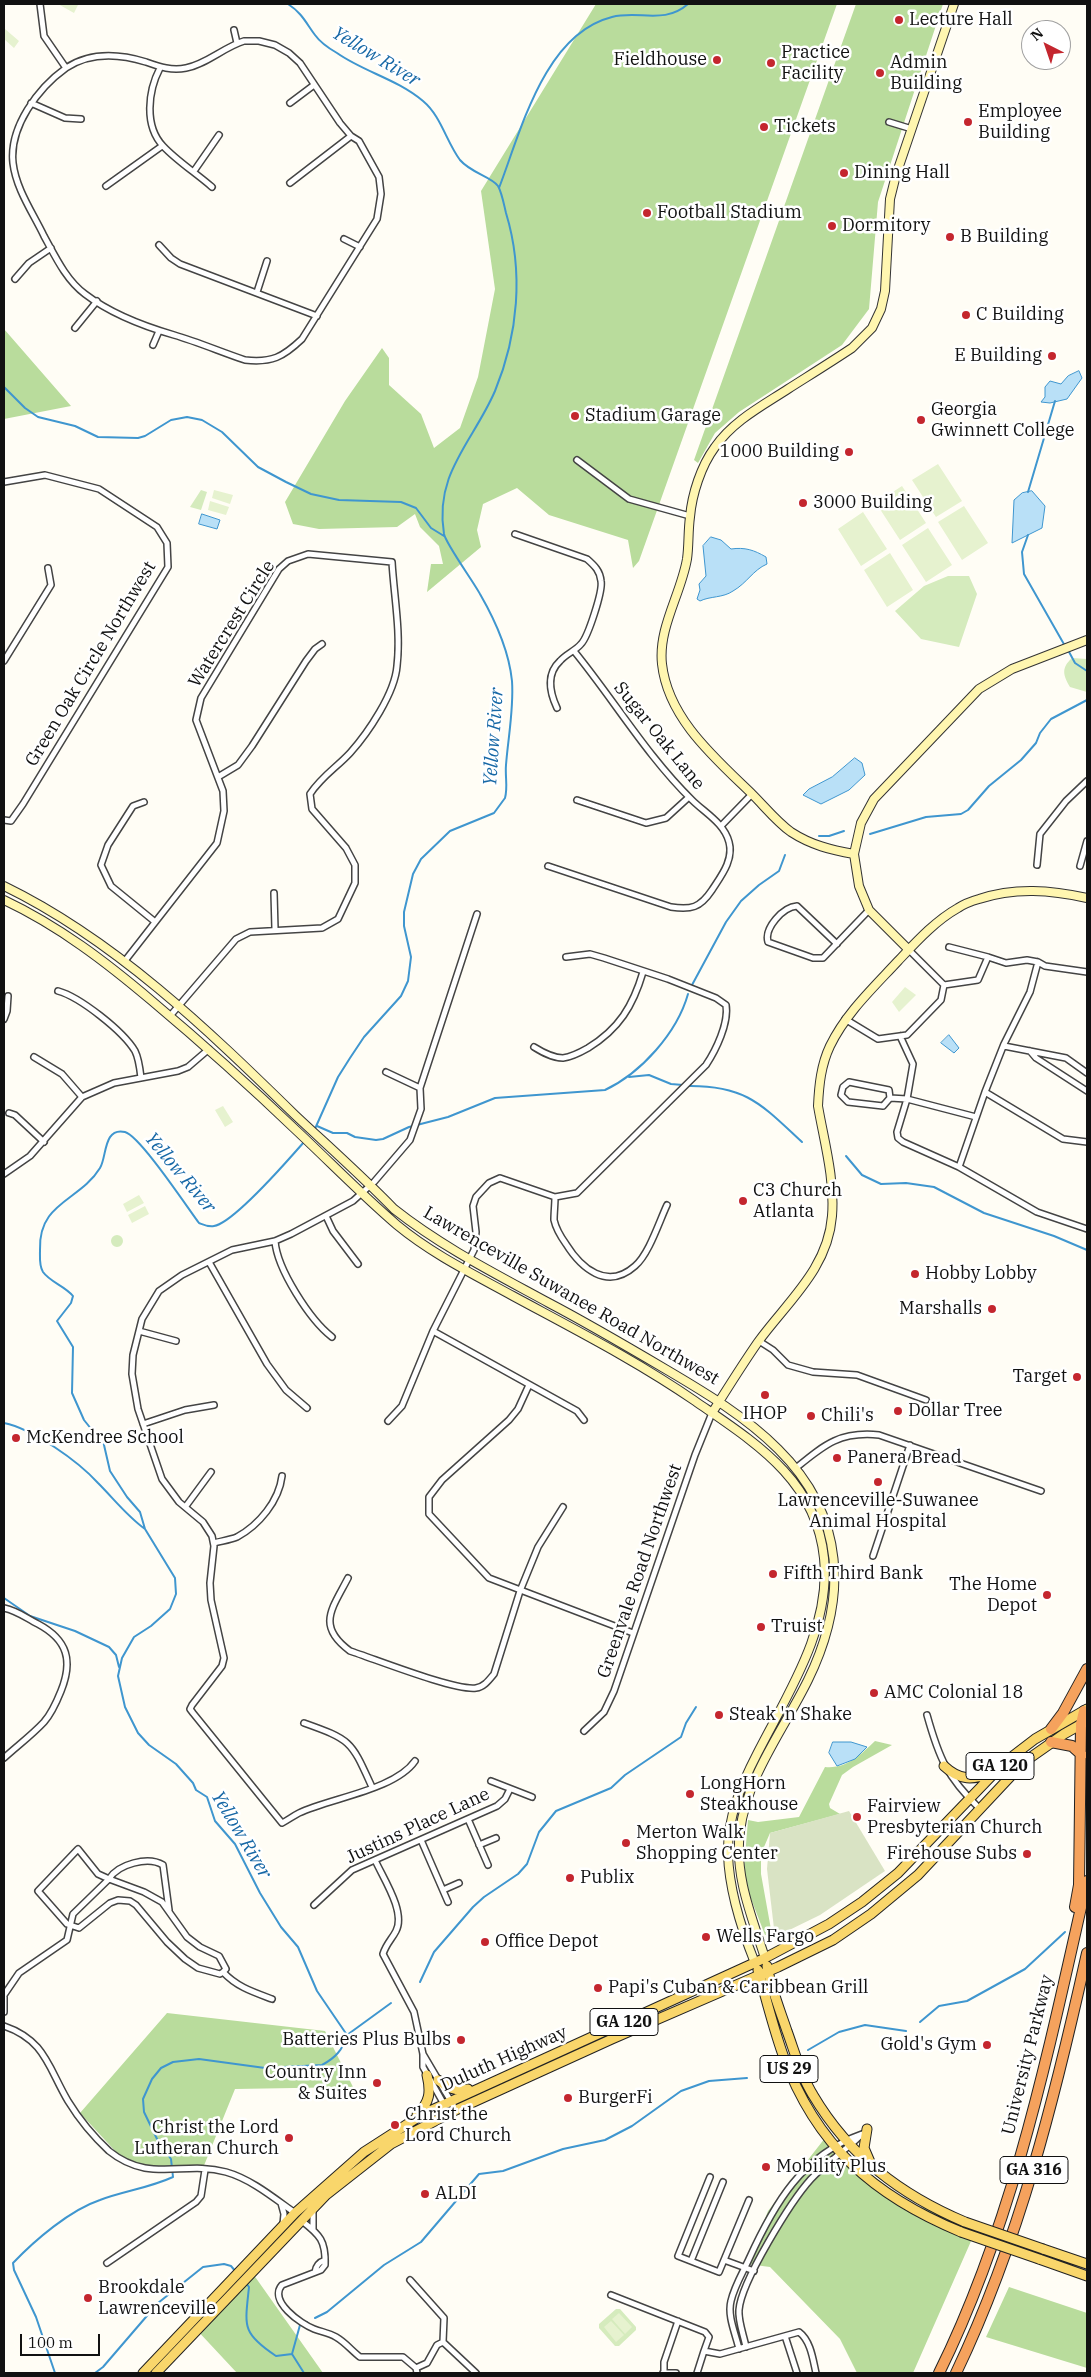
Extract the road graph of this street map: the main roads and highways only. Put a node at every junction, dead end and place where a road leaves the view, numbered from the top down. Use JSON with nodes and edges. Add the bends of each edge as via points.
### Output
{"nodes":[{"id":1,"x":954,"y":4,"type":"edge"},
{"id":2,"x":1087,"y":640,"type":"edge"},
{"id":3,"x":854,"y":854,"type":"junction"},
{"id":4,"x":4,"y":886,"type":"edge"},
{"id":5,"x":1087,"y":898,"type":"edge"},
{"id":6,"x":4,"y":900,"type":"edge"},
{"id":7,"x":908,"y":950,"type":"junction"},
{"id":8,"x":719,"y":1402,"type":"junction"},
{"id":9,"x":712,"y":1413,"type":"junction"},
{"id":10,"x":1087,"y":1669,"type":"edge"},
{"id":11,"x":1070,"y":1700,"type":"junction"},
{"id":12,"x":1083,"y":1717,"type":"edge"},
{"id":13,"x":1051,"y":1729,"type":"junction"},
{"id":14,"x":1052,"y":1742,"type":"junction"},
{"id":15,"x":1082,"y":1755,"type":"junction"},
{"id":16,"x":944,"y":1766,"type":"road end"},
{"id":17,"x":994,"y":1772,"type":"junction"},
{"id":18,"x":1087,"y":1881,"type":"edge"},
{"id":19,"x":1070,"y":1949,"type":"junction"},
{"id":20,"x":1087,"y":1953,"type":"edge"},
{"id":21,"x":765,"y":1958,"type":"junction"},
{"id":22,"x":755,"y":1963,"type":"junction"},
{"id":23,"x":763,"y":1973,"type":"junction"},
{"id":24,"x":427,"y":2075,"type":"road end"},
{"id":25,"x":438,"y":2080,"type":"road end"},
{"id":26,"x":483,"y":2087,"type":"junction"},
{"id":27,"x":450,"y":2107,"type":"junction"},
{"id":28,"x":413,"y":2120,"type":"junction"},
{"id":29,"x":867,"y":2130,"type":"dead end"},
{"id":30,"x":875,"y":2171,"type":"junction"},
{"id":31,"x":332,"y":2178,"type":"junction"},
{"id":32,"x":295,"y":2213,"type":"junction"},
{"id":33,"x":302,"y":2220,"type":"junction"},
{"id":34,"x":264,"y":2259,"type":"junction"},
{"id":35,"x":1087,"y":2264,"type":"edge"},
{"id":36,"x":1087,"y":2276,"type":"edge"},
{"id":37,"x":234,"y":2284,"type":"junction"},
{"id":38,"x":142,"y":2373,"type":"edge"},
{"id":39,"x":156,"y":2373,"type":"edge"},
{"id":40,"x":939,"y":2373,"type":"edge"},
{"id":41,"x":956,"y":2373,"type":"edge"}],
"edges":[{"from":1,"to":3,"type":"main road","via":[[890,198],[885,291],[877,321],[852,348],[753,412],[714,448],[694,495],[683,576],[663,638],[662,666],[668,689],[685,722],[709,752],[790,831],[818,846]]},
{"from":2,"to":3,"type":"main road","via":[[1012,669],[974,692],[874,799],[861,823]]},
{"from":3,"to":7,"type":"main road","via":[[860,886],[870,910]]},
{"from":4,"to":8,"type":"main road","name":"Lawrenceville Suwanee Road Northwest","via":[[42,905],[107,948],[178,1006],[394,1209],[423,1231]]},
{"from":5,"to":7,"type":"main road","via":[[1039,890],[1012,891],[980,898],[944,917]]},
{"from":6,"to":9,"type":"main road","name":"Lawrenceville Suwanee Road Northwest","via":[[69,936],[118,972],[208,1049],[397,1225],[465,1270],[614,1350]]},
{"from":7,"to":8,"type":"main road","via":[[845,1019],[829,1048],[821,1073],[818,1106],[832,1205],[828,1240],[820,1260],[808,1280],[758,1341]]},
{"from":8,"to":9,"type":"main road"},
{"from":8,"to":21,"type":"main road","name":"Lawrenceville Suwanee Road Northwest","via":[[765,1437],[796,1468],[829,1529],[835,1556],[836,1583],[823,1644],[747,1802],[740,1830],[738,1850],[744,1896]]},
{"from":9,"to":22,"type":"main road","name":"Lawrenceville Suwanee Road Northwest","via":[[770,1455],[799,1488],[818,1527],[824,1561],[824,1600],[813,1640],[740,1789],[733,1810],[728,1855],[736,1907]]},
{"from":10,"to":11,"type":"highway"},
{"from":11,"to":12,"type":"highway"},
{"from":11,"to":13,"type":"highway"},
{"from":12,"to":13,"type":"main road","name":"Duluth Highway","number":"GA 120"},
{"from":12,"to":14,"type":"main road","name":"Duluth Highway","number":"GA 120"},
{"from":12,"to":15,"type":"highway"},
{"from":13,"to":17,"type":"main road","name":"Duluth Highway","number":"GA 120"},
{"from":14,"to":15,"type":"highway","via":[[1072,1746]]},
{"from":14,"to":23,"type":"main road","name":"Duluth Highway","number":"GA 120","via":[[1024,1762],[918,1875],[871,1914],[833,1940]]},
{"from":15,"to":19,"type":"highway","via":[[1079,1885]]},
{"from":16,"to":17,"type":"main road","via":[[968,1779]]},
{"from":17,"to":21,"type":"main road","name":"Duluth Highway","number":"GA 120","via":[[918,1854],[880,1888],[829,1924]]},
{"from":18,"to":19,"type":"highway","name":"University Parkway","number":"GA 316"},
{"from":19,"to":40,"type":"highway","name":"University Parkway","number":"GA 316","via":[[1011,2190],[969,2305]]},
{"from":20,"to":41,"type":"highway","name":"University Parkway","number":"GA 316","via":[[1032,2177],[1001,2269]]},
{"from":21,"to":22,"type":"main road","name":"Duluth Highway","number":"GA 120"},
{"from":21,"to":23,"type":"main road"},
{"from":22,"to":23,"type":"main road","number":"US 29"},
{"from":22,"to":26,"type":"main road","name":"Duluth Highway","number":"GA 120"},
{"from":23,"to":27,"type":"main road","name":"Duluth Highway","number":"GA 120"},
{"from":23,"to":30,"type":"main road","number":"US 29","via":[[805,2078],[822,2110],[847,2143]]},
{"from":23,"to":36,"type":"main road","number":"US 29","bridge":true,"via":[[783,2054],[795,2084],[834,2145],[862,2174],[893,2199],[925,2217]]},
{"from":24,"to":28,"type":"main road","via":[[429,2100]]},
{"from":25,"to":26,"type":"main road","via":[[458,2091]]},
{"from":26,"to":27,"type":"main road","name":"Duluth Highway","number":"GA 120"},
{"from":27,"to":28,"type":"main road","name":"Duluth Highway","number":"GA 120"},
{"from":27,"to":33,"type":"main road","name":"Duluth Highway","number":"GA 120","via":[[349,2175]]},
{"from":28,"to":31,"type":"main road","name":"Duluth Highway","number":"GA 120","via":[[364,2152]]},
{"from":29,"to":30,"type":"main road","via":[[864,2148]]},
{"from":30,"to":35,"type":"main road","number":"US 29","bridge":true,"via":[[921,2202],[965,2222]]},
{"from":31,"to":32,"type":"main road","name":"Duluth Highway","number":"GA 120"},
{"from":31,"to":33,"type":"main road","via":[[305,2207]]},
{"from":32,"to":34,"type":"main road","via":[[291,2224],[264,2254]]},
{"from":32,"to":37,"type":"main road","name":"Duluth Highway","number":"GA 120","via":[[246,2263]]},
{"from":33,"to":34,"type":"main road","name":"Duluth Highway","number":"GA 120"},
{"from":34,"to":37,"type":"main road","name":"Duluth Highway","number":"GA 120"},
{"from":37,"to":38,"type":"main road","name":"Duluth Highway","number":"GA 120"},
{"from":37,"to":39,"type":"main road","name":"Duluth Highway","number":"GA 120"}]}
